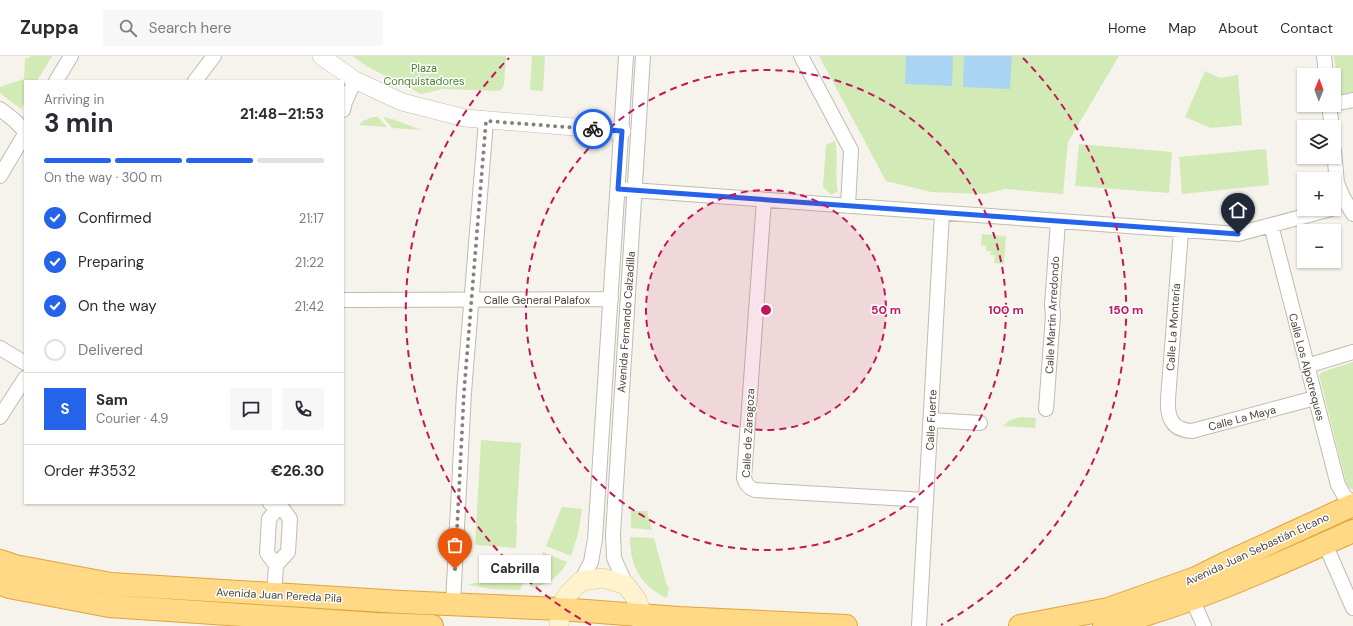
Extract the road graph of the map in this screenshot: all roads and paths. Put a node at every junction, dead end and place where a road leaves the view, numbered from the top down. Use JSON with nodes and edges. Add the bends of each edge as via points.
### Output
{"nodes":[{"id":1,"x":71,"y":56,"type":"edge"},
{"id":2,"x":214,"y":56,"type":"edge"},
{"id":3,"x":321,"y":56,"type":"edge"},
{"id":4,"x":626,"y":56,"type":"edge"},
{"id":5,"x":643,"y":56,"type":"edge"},
{"id":6,"x":801,"y":56,"type":"edge"},
{"id":7,"x":1324,"y":56,"type":"edge"},
{"id":8,"x":1325,"y":68,"type":"edge"},
{"id":9,"x":57,"y":80,"type":"edge"},
{"id":10,"x":195,"y":80,"type":"edge"},
{"id":11,"x":355,"y":80,"type":"junction"},
{"id":12,"x":1353,"y":100,"type":"edge"},
{"id":13,"x":1341,"y":103,"type":"edge"},
{"id":14,"x":344,"y":106,"type":"edge"},
{"id":15,"x":0,"y":110,"type":"edge"},
{"id":16,"x":486,"y":121,"type":"junction"},
{"id":17,"x":24,"y":131,"type":"edge"},
{"id":18,"x":630,"y":131,"type":"junction"},
{"id":19,"x":24,"y":134,"type":"edge"},
{"id":20,"x":1335,"y":164,"type":"edge"},
{"id":21,"x":0,"y":176,"type":"edge"},
{"id":22,"x":618,"y":189,"type":"junction"},
{"id":23,"x":634,"y":190,"type":"junction"},
{"id":24,"x":764,"y":200,"type":"junction"},
{"id":25,"x":848,"y":206,"type":"junction"},
{"id":26,"x":1351,"y":207,"type":"edge"},
{"id":27,"x":1341,"y":208,"type":"edge"},
{"id":28,"x":942,"y":213,"type":"junction"},
{"id":29,"x":1305,"y":216,"type":"edge"},
{"id":30,"x":1058,"y":222,"type":"junction"},
{"id":31,"x":1271,"y":225,"type":"junction"},
{"id":32,"x":1181,"y":231,"type":"junction"},
{"id":33,"x":611,"y":299,"type":"junction"},
{"id":34,"x":344,"y":300,"type":"edge"},
{"id":35,"x":471,"y":300,"type":"junction"},
{"id":36,"x":0,"y":348,"type":"edge"},
{"id":37,"x":1353,"y":352,"type":"edge"},
{"id":38,"x":24,"y":362,"type":"edge"},
{"id":39,"x":1307,"y":366,"type":"junction"},
{"id":40,"x":24,"y":380,"type":"edge"},
{"id":41,"x":1315,"y":398,"type":"junction"},
{"id":42,"x":1046,"y":409,"type":"dead end"},
{"id":43,"x":0,"y":417,"type":"edge"},
{"id":44,"x":931,"y":420,"type":"junction"},
{"id":45,"x":1171,"y":421,"type":"joint"},
{"id":46,"x":980,"y":423,"type":"dead end"},
{"id":47,"x":926,"y":500,"type":"junction"},
{"id":48,"x":277,"y":504,"type":"edge"},
{"id":49,"x":1353,"y":504,"type":"edge"},
{"id":50,"x":1353,"y":531,"type":"edge"},
{"id":51,"x":1325,"y":544,"type":"junction"},
{"id":52,"x":0,"y":561,"type":"edge"},
{"id":53,"x":276,"y":565,"type":"junction"},
{"id":54,"x":0,"y":583,"type":"edge"},
{"id":55,"x":274,"y":595,"type":"junction"},
{"id":56,"x":1192,"y":599,"type":"junction"},
{"id":57,"x":567,"y":602,"type":"edge"},
{"id":58,"x":453,"y":604,"type":"junction"},
{"id":59,"x":637,"y":606,"type":"edge"},
{"id":60,"x":1353,"y":608,"type":"edge"},
{"id":61,"x":287,"y":622,"type":"edge"},
{"id":62,"x":376,"y":625,"type":"edge"},
{"id":63,"x":432,"y":626,"type":"edge"},
{"id":64,"x":846,"y":626,"type":"edge"},
{"id":65,"x":919,"y":626,"type":"edge"},
{"id":66,"x":1020,"y":626,"type":"edge"},
{"id":67,"x":1104,"y":626,"type":"edge"},
{"id":68,"x":1204,"y":626,"type":"edge"}],
"edges":[{"from":1,"to":9,"type":"street"},
{"from":2,"to":10,"type":"street"},
{"from":3,"to":11,"type":"street"},
{"from":4,"to":18,"type":"street","name":"Avenida Fernando Calzadilla"},
{"from":5,"to":18,"type":"street","name":"Avenida Fernando Calzadilla"},
{"from":6,"to":25,"type":"street","via":[[852,150]]},
{"from":7,"to":8,"type":"street"},
{"from":11,"to":14,"type":"street"},
{"from":11,"to":16,"type":"street","via":[[402,102]]},
{"from":12,"to":13,"type":"street"},
{"from":15,"to":17,"type":"street"},
{"from":16,"to":18,"type":"street"},
{"from":16,"to":35,"type":"street"},
{"from":18,"to":22,"type":"street","name":"Avenida Fernando Calzadilla"},
{"from":18,"to":23,"type":"street","name":"Avenida Fernando Calzadilla"},
{"from":19,"to":21,"type":"street"},
{"from":20,"to":26,"type":"street","via":[[1337,183]]},
{"from":22,"to":23,"type":"street"},
{"from":22,"to":33,"type":"street","name":"Avenida Fernando Calzadilla"},
{"from":23,"to":24,"type":"street"},
{"from":23,"to":59,"type":"street","name":"Avenida Fernando Calzadilla","via":[[613,534],[614,558]]},
{"from":24,"to":25,"type":"street"},
{"from":24,"to":47,"type":"street","name":"Calle de Zaragoza","via":[[745,482],[755,490]]},
{"from":25,"to":28,"type":"street"},
{"from":26,"to":27,"type":"street"},
{"from":28,"to":30,"type":"street"},
{"from":28,"to":44,"type":"street","name":"Calle Fuerte"},
{"from":29,"to":31,"type":"street"},
{"from":30,"to":32,"type":"street"},
{"from":30,"to":42,"type":"street","name":"Calle Martín Arredondo"},
{"from":31,"to":32,"type":"street","via":[[1238,234]]},
{"from":31,"to":39,"type":"street","name":"Calle Los Alpotreques"},
{"from":32,"to":45,"type":"street","name":"Calle La Montería","via":[[1168,400]]},
{"from":33,"to":35,"type":"street","name":"Calle General Palafox"},
{"from":33,"to":57,"type":"street","name":"Avenida Fernando Calzadilla","via":[[595,539],[591,562]]},
{"from":34,"to":35,"type":"street","name":"Calle General Palafox"},
{"from":35,"to":58,"type":"street"},
{"from":36,"to":38,"type":"street"},
{"from":37,"to":39,"type":"street"},
{"from":39,"to":41,"type":"street","name":"Calle Los Alpotreques"},
{"from":40,"to":43,"type":"street"},
{"from":41,"to":45,"type":"street","name":"Calle La Maya","via":[[1192,431],[1182,429]]},
{"from":41,"to":49,"type":"street","name":"Calle Los Alpotreques","via":[[1338,485]]},
{"from":44,"to":46,"type":"street"},
{"from":44,"to":47,"type":"street","name":"Calle Fuerte"},
{"from":47,"to":65,"type":"street","name":"Calle Fuerte"},
{"from":48,"to":53,"type":"street","via":[[269,519],[267,553]]},
{"from":48,"to":53,"type":"street","via":[[290,519],[288,552]]},
{"from":49,"to":66,"type":"highway","name":"Avenida Juan Sebastián Elcano","via":[[1196,578],[1108,609]]},
{"from":50,"to":51,"type":"highway","name":"Avenida Juan Sebastián Elcano"},
{"from":51,"to":56,"type":"highway","name":"Avenida Juan Sebastián Elcano"},
{"from":51,"to":60,"type":"street"},
{"from":52,"to":55,"type":"highway","name":"Avenida Juan Pereda Pila","via":[[111,584]]},
{"from":53,"to":55,"type":"street"},
{"from":54,"to":61,"type":"highway","name":"Avenida Juan Pereda Pila","via":[[9,587],[109,606]]},
{"from":55,"to":58,"type":"highway","name":"Avenida Juan Pereda Pila"},
{"from":56,"to":67,"type":"highway","name":"Avenida Juan Sebastián Elcano","via":[[1142,617]]},
{"from":56,"to":68,"type":"street"},
{"from":57,"to":58,"type":"highway","name":"Avenida Juan Pereda Pila","via":[[538,608]]},
{"from":57,"to":59,"type":"highway"},
{"from":57,"to":59,"type":"main road","via":[[603,578]]},
{"from":59,"to":64,"type":"highway","via":[[664,616]]},
{"from":61,"to":62,"type":"highway","name":"Avenida Juan Pereda Pila"},
{"from":62,"to":63,"type":"highway","name":"Avenida Juan Pereda Pila"}]}
